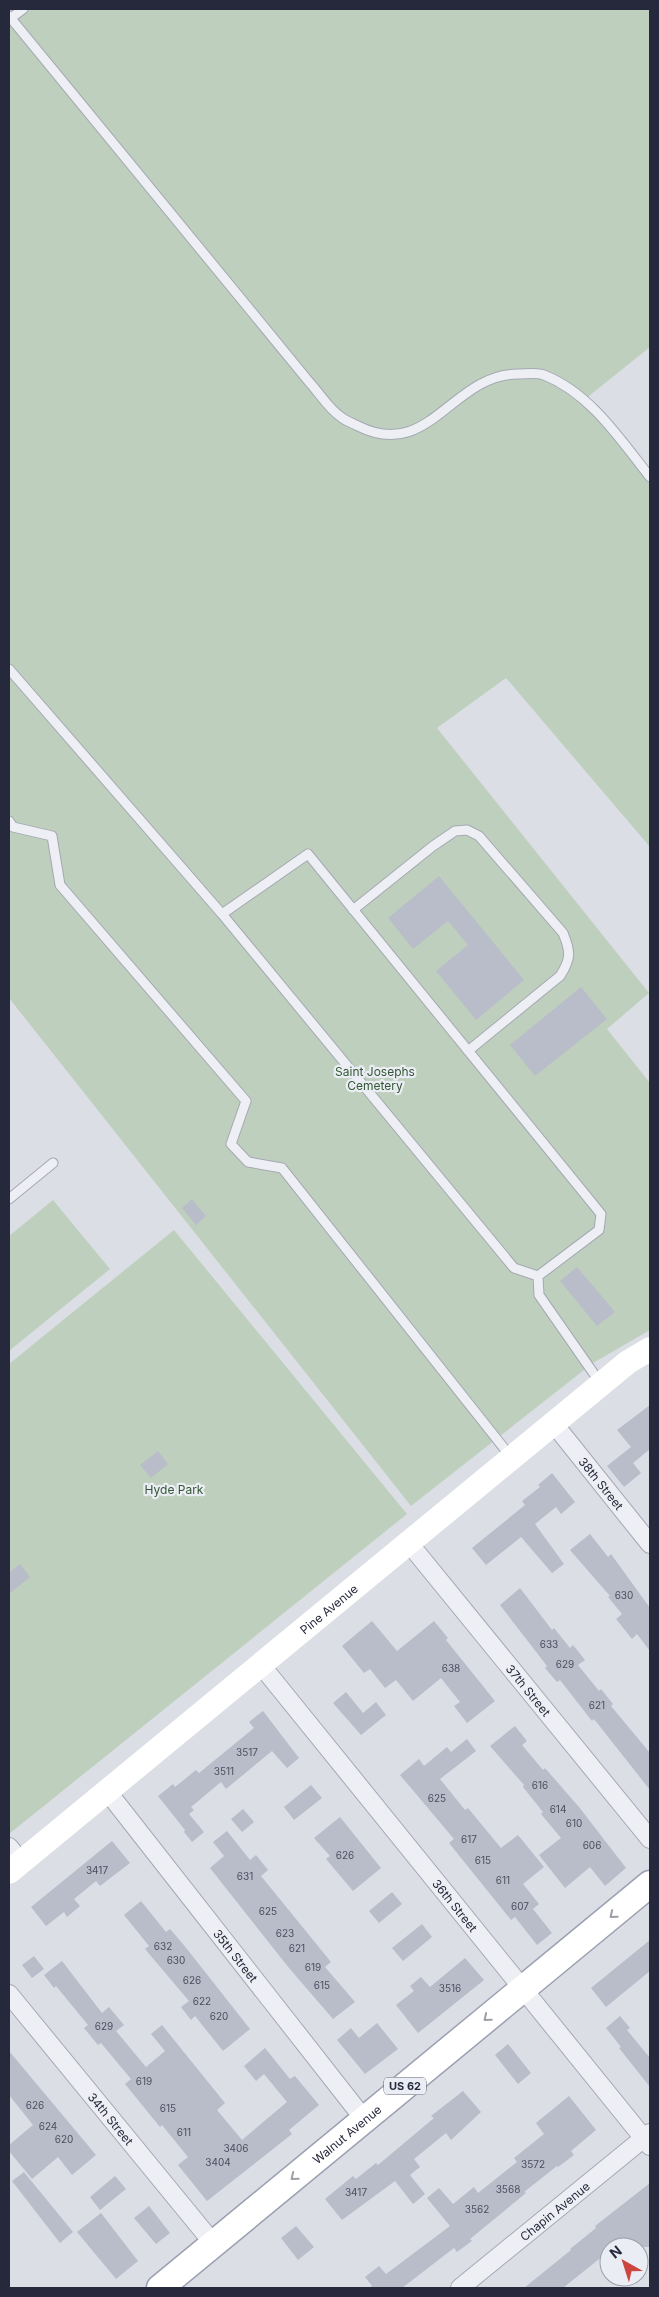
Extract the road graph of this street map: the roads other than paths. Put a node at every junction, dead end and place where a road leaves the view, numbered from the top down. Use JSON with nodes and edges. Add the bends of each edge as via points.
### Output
{"nodes":[{"id":1,"x":23,"y":9,"type":"edge"},
{"id":2,"x":10,"y":17,"type":"edge"},
{"id":3,"x":650,"y":476,"type":"edge"},
{"id":4,"x":9,"y":668,"type":"edge"},
{"id":5,"x":9,"y":821,"type":"edge"},
{"id":6,"x":353,"y":910,"type":"junction"},
{"id":7,"x":222,"y":914,"type":"junction"},
{"id":8,"x":468,"y":1051,"type":"junction"},
{"id":9,"x":53,"y":1163,"type":"dead end"},
{"id":10,"x":9,"y":1199,"type":"edge"},
{"id":11,"x":538,"y":1276,"type":"junction"},
{"id":12,"x":650,"y":1349,"type":"edge"},
{"id":13,"x":602,"y":1384,"type":"junction"},
{"id":14,"x":554,"y":1424,"type":"junction"},
{"id":15,"x":512,"y":1458,"type":"junction"},
{"id":16,"x":408,"y":1542,"type":"junction"},
{"id":17,"x":650,"y":1544,"type":"edge"},
{"id":18,"x":261,"y":1665,"type":"junction"},
{"id":19,"x":108,"y":1791,"type":"junction"},
{"id":20,"x":650,"y":1839,"type":"edge"},
{"id":21,"x":13,"y":1860,"type":"edge"},
{"id":22,"x":650,"y":1884,"type":"edge"},
{"id":23,"x":522,"y":1989,"type":"junction"},
{"id":24,"x":9,"y":1994,"type":"edge"},
{"id":25,"x":364,"y":2120,"type":"junction"},
{"id":26,"x":648,"y":2139,"type":"edge"},
{"id":27,"x":213,"y":2243,"type":"junction"},
{"id":28,"x":160,"y":2288,"type":"edge"},
{"id":29,"x":460,"y":2288,"type":"edge"}],
"edges":[{"from":1,"to":2,"type":"lane"},
{"from":2,"to":3,"type":"lane","via":[[341,417],[371,432],[394,436],[415,431],[486,380],[512,374],[543,374],[576,392],[612,429]]},
{"from":4,"to":7,"type":"lane"},
{"from":5,"to":15,"type":"lane","via":[[13,828],[52,836],[60,885],[246,1101],[231,1144],[248,1162],[282,1168]]},
{"from":6,"to":7,"type":"lane","via":[[308,854]]},
{"from":6,"to":8,"type":"lane"},
{"from":6,"to":8,"type":"lane","via":[[432,846],[455,831],[467,830],[479,836],[562,934],[569,948],[568,963],[560,976]]},
{"from":7,"to":11,"type":"lane","via":[[514,1268]]},
{"from":8,"to":11,"type":"lane","via":[[601,1214],[599,1230]]},
{"from":9,"to":10,"type":"lane"},
{"from":11,"to":13,"type":"lane","via":[[539,1296]]},
{"from":12,"to":13,"type":"main road","name":"Pine Avenue"},
{"from":13,"to":14,"type":"main road","name":"Pine Avenue"},
{"from":14,"to":15,"type":"main road","name":"Pine Avenue"},
{"from":14,"to":17,"type":"street","name":"38th Street"},
{"from":15,"to":16,"type":"main road","name":"Pine Avenue"},
{"from":16,"to":18,"type":"main road","name":"Pine Avenue"},
{"from":16,"to":20,"type":"street","name":"37th Street"},
{"from":18,"to":19,"type":"main road","name":"Pine Avenue"},
{"from":18,"to":23,"type":"street","name":"36th Street"},
{"from":19,"to":21,"type":"main road","name":"Pine Avenue"},
{"from":19,"to":25,"type":"street","name":"35th Street"},
{"from":22,"to":23,"type":"main road","name":"Walnut Avenue","number":"US 62","one_way":true},
{"from":23,"to":25,"type":"main road","name":"Walnut Avenue","number":"US 62","one_way":true},
{"from":23,"to":26,"type":"street","name":"36th Street"},
{"from":24,"to":27,"type":"street","name":"34th Street"},
{"from":25,"to":27,"type":"main road","name":"Walnut Avenue","number":"US 62","one_way":true},
{"from":26,"to":29,"type":"street","name":"Chapin Avenue"},
{"from":27,"to":28,"type":"main road","name":"Walnut Avenue","number":"US 62"}]}
